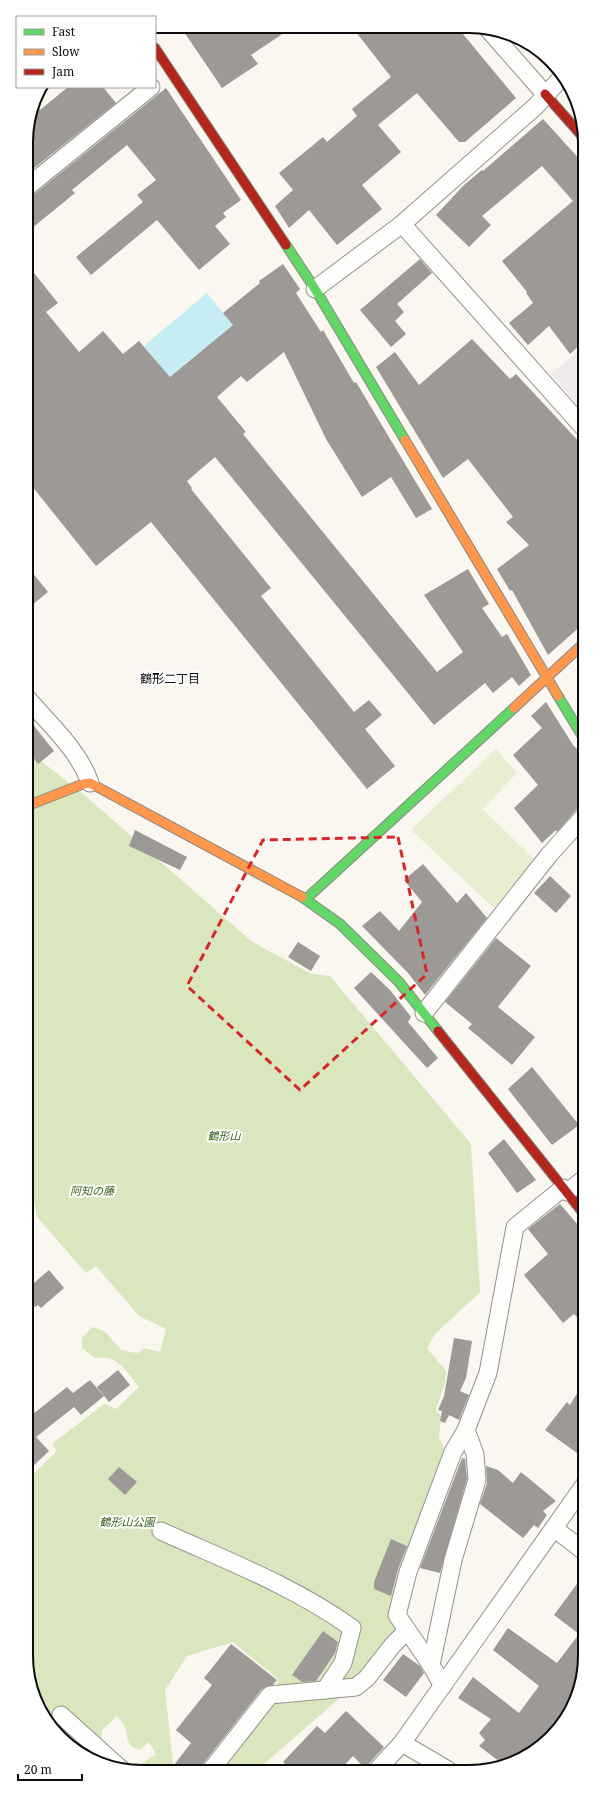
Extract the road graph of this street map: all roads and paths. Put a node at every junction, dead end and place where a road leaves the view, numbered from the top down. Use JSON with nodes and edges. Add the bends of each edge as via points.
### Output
{"nodes":[{"id":1,"x":494,"y":36,"type":"edge"},
{"id":2,"x":156,"y":50,"type":"edge"},
{"id":3,"x":171,"y":72,"type":"junction"},
{"id":4,"x":559,"y":80,"type":"edge"},
{"id":5,"x":156,"y":83,"type":"edge"},
{"id":6,"x":150,"y":88,"type":"edge"},
{"id":7,"x":545,"y":94,"type":"junction"},
{"id":8,"x":577,"y":131,"type":"edge"},
{"id":9,"x":33,"y":182,"type":"edge"},
{"id":10,"x":402,"y":224,"type":"junction"},
{"id":11,"x":315,"y":289,"type":"junction"},
{"id":12,"x":578,"y":421,"type":"edge"},
{"id":13,"x":578,"y":648,"type":"edge"},
{"id":14,"x":546,"y":677,"type":"junction"},
{"id":15,"x":33,"y":705,"type":"edge"},
{"id":16,"x":578,"y":728,"type":"edge"},
{"id":17,"x":90,"y":783,"type":"junction"},
{"id":18,"x":33,"y":804,"type":"edge"},
{"id":19,"x":578,"y":823,"type":"edge"},
{"id":20,"x":306,"y":899,"type":"junction"},
{"id":21,"x":424,"y":1013,"type":"junction"},
{"id":22,"x":578,"y":1182,"type":"edge"},
{"id":23,"x":565,"y":1190,"type":"junction"},
{"id":24,"x":578,"y":1206,"type":"edge"},
{"id":25,"x":466,"y":1430,"type":"junction"},
{"id":26,"x":578,"y":1493,"type":"edge"},
{"id":27,"x":555,"y":1529,"type":"junction"},
{"id":28,"x":161,"y":1531,"type":"dead end"},
{"id":29,"x":578,"y":1547,"type":"edge"},
{"id":30,"x":407,"y":1630,"type":"junction"},
{"id":31,"x":431,"y":1665,"type":"junction"},
{"id":32,"x":443,"y":1686,"type":"junction"},
{"id":33,"x":325,"y":1690,"type":"junction"},
{"id":34,"x":61,"y":1714,"type":"dead end"},
{"id":35,"x":402,"y":1743,"type":"junction"},
{"id":36,"x":111,"y":1760,"type":"edge"},
{"id":37,"x":215,"y":1765,"type":"edge"},
{"id":38,"x":382,"y":1765,"type":"edge"},
{"id":39,"x":439,"y":1765,"type":"edge"}],
"edges":[{"from":1,"to":7,"type":"street"},
{"from":2,"to":3,"type":"street"},
{"from":3,"to":5,"type":"street"},
{"from":3,"to":11,"type":"street"},
{"from":4,"to":7,"type":"street"},
{"from":6,"to":9,"type":"street"},
{"from":7,"to":8,"type":"street"},
{"from":7,"to":10,"type":"street","via":[[536,106]]},
{"from":10,"to":11,"type":"street"},
{"from":10,"to":12,"type":"street"},
{"from":11,"to":14,"type":"street"},
{"from":13,"to":14,"type":"street"},
{"from":14,"to":16,"type":"street"},
{"from":14,"to":20,"type":"street"},
{"from":15,"to":17,"type":"street","via":[[65,741],[86,771]]},
{"from":17,"to":18,"type":"street"},
{"from":17,"to":20,"type":"street"},
{"from":19,"to":21,"type":"street"},
{"from":20,"to":21,"type":"street","via":[[340,924],[399,982]]},
{"from":21,"to":23,"type":"street"},
{"from":22,"to":23,"type":"street"},
{"from":23,"to":24,"type":"street"},
{"from":23,"to":25,"type":"street","via":[[515,1227],[488,1373]]},
{"from":25,"to":30,"type":"street","via":[[453,1452],[408,1572],[397,1615]]},
{"from":25,"to":31,"type":"street","via":[[475,1454],[477,1480],[453,1560]]},
{"from":26,"to":27,"type":"street"},
{"from":27,"to":29,"type":"street"},
{"from":27,"to":32,"type":"street","via":[[507,1592]]},
{"from":28,"to":33,"type":"street","via":[[327,1610],[352,1628],[343,1663]]},
{"from":30,"to":31,"type":"street"},
{"from":30,"to":33,"type":"street","via":[[367,1678],[356,1687]]},
{"from":31,"to":32,"type":"street"},
{"from":32,"to":35,"type":"street"},
{"from":33,"to":37,"type":"street","via":[[270,1696]]},
{"from":34,"to":36,"type":"street"},
{"from":35,"to":38,"type":"street"},
{"from":35,"to":39,"type":"street"}]}
